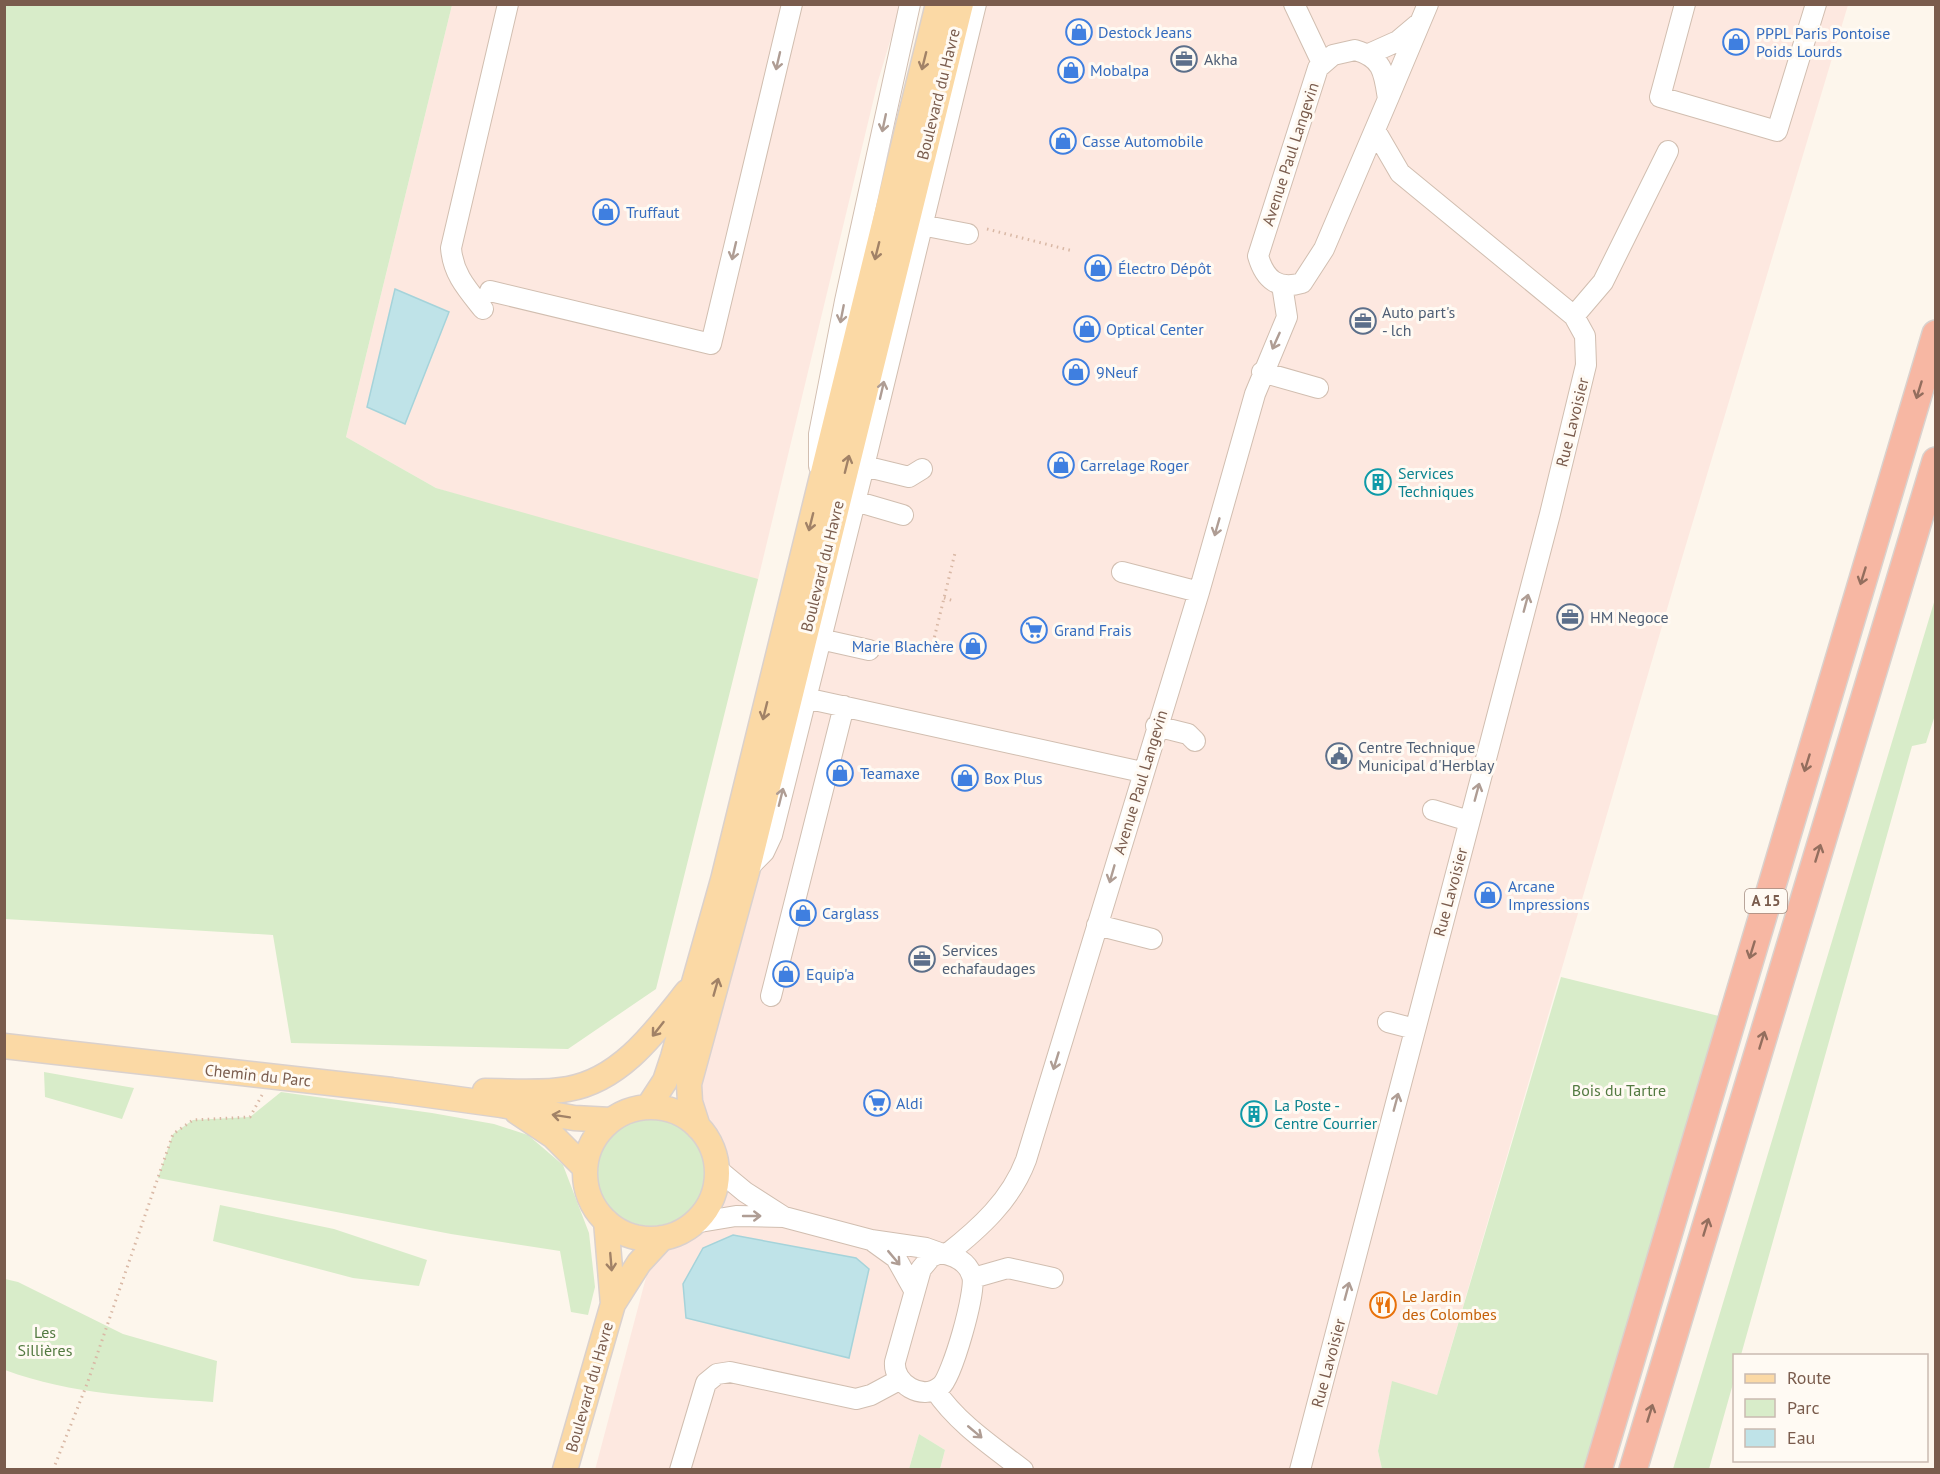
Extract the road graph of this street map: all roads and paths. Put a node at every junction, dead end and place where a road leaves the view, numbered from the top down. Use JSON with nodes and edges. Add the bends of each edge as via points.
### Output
{"nodes":[{"id":1,"x":508,"y":4,"type":"edge"},
{"id":2,"x":792,"y":4,"type":"edge"},
{"id":3,"x":910,"y":4,"type":"edge"},
{"id":4,"x":938,"y":4,"type":"edge"},
{"id":5,"x":961,"y":4,"type":"edge"},
{"id":6,"x":976,"y":4,"type":"edge"},
{"id":7,"x":1293,"y":4,"type":"edge"},
{"id":8,"x":1685,"y":4,"type":"edge"},
{"id":9,"x":1816,"y":4,"type":"edge"},
{"id":10,"x":1425,"y":13,"type":"edge"},
{"id":11,"x":1369,"y":54,"type":"junction"},
{"id":12,"x":1322,"y":63,"type":"junction"},
{"id":13,"x":1388,"y":99,"type":"junction"},
{"id":14,"x":1376,"y":130,"type":"junction"},
{"id":15,"x":1668,"y":151,"type":"dead end"},
{"id":16,"x":921,"y":225,"type":"junction"},
{"id":17,"x":975,"y":231,"type":"joint"},
{"id":18,"x":1073,"y":251,"type":"dead end"},
{"id":19,"x":1282,"y":285,"type":"junction"},
{"id":20,"x":1574,"y":316,"type":"junction"},
{"id":21,"x":1935,"y":333,"type":"edge"},
{"id":22,"x":1263,"y":372,"type":"junction"},
{"id":23,"x":1318,"y":388,"type":"dead end"},
{"id":24,"x":1935,"y":461,"type":"edge"},
{"id":25,"x":864,"y":466,"type":"junction"},
{"id":26,"x":922,"y":469,"type":"dead end"},
{"id":27,"x":819,"y":488,"type":"junction"},
{"id":28,"x":855,"y":501,"type":"junction"},
{"id":29,"x":903,"y":514,"type":"dead end"},
{"id":30,"x":955,"y":553,"type":"dead end"},
{"id":31,"x":1122,"y":572,"type":"dead end"},
{"id":32,"x":1198,"y":592,"type":"junction"},
{"id":33,"x":944,"y":598,"type":"junction"},
{"id":34,"x":954,"y":601,"type":"dead end"},
{"id":35,"x":820,"y":639,"type":"junction"},
{"id":36,"x":933,"y":644,"type":"dead end"},
{"id":37,"x":869,"y":650,"type":"dead end"},
{"id":38,"x":805,"y":698,"type":"junction"},
{"id":39,"x":844,"y":706,"type":"junction"},
{"id":40,"x":1156,"y":726,"type":"junction"},
{"id":41,"x":1195,"y":741,"type":"dead end"},
{"id":42,"x":1142,"y":772,"type":"junction"},
{"id":43,"x":1433,"y":810,"type":"dead end"},
{"id":44,"x":1469,"y":821,"type":"junction"},
{"id":45,"x":748,"y":868,"type":"junction"},
{"id":46,"x":1097,"y":926,"type":"junction"},
{"id":47,"x":1152,"y":939,"type":"dead end"},
{"id":48,"x":694,"y":983,"type":"junction"},
{"id":49,"x":771,"y":996,"type":"dead end"},
{"id":50,"x":1388,"y":1022,"type":"dead end"},
{"id":51,"x":1415,"y":1029,"type":"junction"},
{"id":52,"x":4,"y":1046,"type":"edge"},
{"id":53,"x":269,"y":1076,"type":"junction"},
{"id":54,"x":392,"y":1090,"type":"junction"},
{"id":55,"x":510,"y":1107,"type":"junction"},
{"id":56,"x":648,"y":1107,"type":"junction"},
{"id":57,"x":611,"y":1120,"type":"junction"},
{"id":58,"x":698,"y":1127,"type":"junction"},
{"id":59,"x":585,"y":1168,"type":"junction"},
{"id":60,"x":717,"y":1168,"type":"junction"},
{"id":61,"x":595,"y":1212,"type":"junction"},
{"id":62,"x":784,"y":1216,"type":"junction"},
{"id":63,"x":694,"y":1223,"type":"junction"},
{"id":64,"x":662,"y":1238,"type":"junction"},
{"id":65,"x":871,"y":1240,"type":"junction"},
{"id":66,"x":944,"y":1254,"type":"junction"},
{"id":67,"x":973,"y":1278,"type":"junction"},
{"id":68,"x":1053,"y":1278,"type":"dead end"},
{"id":69,"x":914,"y":1290,"type":"junction"},
{"id":70,"x":613,"y":1304,"type":"junction"},
{"id":71,"x":899,"y":1380,"type":"junction"},
{"id":72,"x":935,"y":1390,"type":"junction"},
{"id":73,"x":53,"y":1470,"type":"edge"},
{"id":74,"x":565,"y":1470,"type":"edge"},
{"id":75,"x":680,"y":1470,"type":"edge"},
{"id":76,"x":1023,"y":1470,"type":"edge"},
{"id":77,"x":1300,"y":1470,"type":"edge"},
{"id":78,"x":1598,"y":1470,"type":"edge"},
{"id":79,"x":1633,"y":1470,"type":"edge"}],
"edges":[{"from":2,"to":1,"type":"street","one_way":true,"via":[[711,344],[486,300],[461,283],[452,264],[451,248]]},
{"from":3,"to":27,"type":"street","one_way":true,"via":[[819,434]]},
{"from":4,"to":27,"type":"main road","name":"Boulevard du Havre","one_way":true},
{"from":45,"to":5,"type":"main road","name":"Boulevard du Havre","one_way":true},
{"from":6,"to":16,"type":"street"},
{"from":7,"to":12,"type":"street"},
{"from":8,"to":9,"type":"street","via":[[1660,97],[1777,131]]},
{"from":10,"to":11,"type":"street","name":"Avenue Paul Langevin","via":[[1398,41]]},
{"from":10,"to":13,"type":"street","name":"Avenue Paul Langevin"},
{"from":11,"to":12,"type":"street","name":"Avenue Paul Langevin","via":[[1343,51]]},
{"from":11,"to":13,"type":"street","via":[[1384,74]]},
{"from":12,"to":19,"type":"street","name":"Avenue Paul Langevin","via":[[1258,256],[1266,276]]},
{"from":13,"to":14,"type":"street","name":"Avenue Paul Langevin"},
{"from":14,"to":19,"type":"street","name":"Avenue Paul Langevin","via":[[1323,249],[1302,283]]},
{"from":14,"to":20,"type":"street","name":"Rue Lavoisier","via":[[1400,174]]},
{"from":15,"to":20,"type":"street","via":[[1603,282]]},
{"from":16,"to":17,"type":"street"},
{"from":25,"to":16,"type":"street","one_way":true},
{"from":17,"to":18,"type":"path"},
{"from":19,"to":22,"type":"street","name":"Avenue Paul Langevin","one_way":true,"via":[[1287,317]]},
{"from":44,"to":20,"type":"street","name":"Rue Lavoisier","one_way":true,"via":[[1586,365],[1585,336]]},
{"from":21,"to":78,"type":"highway","number":"A 15","one_way":true},
{"from":22,"to":23,"type":"street"},
{"from":22,"to":32,"type":"street","name":"Avenue Paul Langevin","one_way":true},
{"from":79,"to":24,"type":"highway","number":"A 15","one_way":true},
{"from":25,"to":26,"type":"street","via":[[909,477]]},
{"from":25,"to":28,"type":"street"},
{"from":27,"to":48,"type":"main road","name":"Boulevard du Havre","one_way":true},
{"from":28,"to":29,"type":"street"},
{"from":28,"to":35,"type":"street"},
{"from":30,"to":33,"type":"path"},
{"from":31,"to":32,"type":"street"},
{"from":32,"to":40,"type":"street","name":"Avenue Paul Langevin"},
{"from":33,"to":34,"type":"path"},
{"from":33,"to":36,"type":"path"},
{"from":35,"to":37,"type":"street"},
{"from":35,"to":38,"type":"street"},
{"from":38,"to":39,"type":"street"},
{"from":45,"to":38,"type":"street","one_way":true,"via":[[764,852],[772,835]]},
{"from":39,"to":42,"type":"street"},
{"from":39,"to":49,"type":"street"},
{"from":40,"to":41,"type":"street","via":[[1188,734]]},
{"from":40,"to":42,"type":"street","name":"Avenue Paul Langevin"},
{"from":42,"to":46,"type":"street","name":"Avenue Paul Langevin","one_way":true},
{"from":43,"to":44,"type":"street"},
{"from":44,"to":51,"type":"street","name":"Rue Lavoisier"},
{"from":58,"to":45,"type":"main road","name":"Boulevard du Havre","one_way":true,"via":[[689,1084]]},
{"from":46,"to":47,"type":"street"},
{"from":46,"to":66,"type":"street","name":"Avenue Paul Langevin","one_way":true,"via":[[1018,1179],[988,1219]]},
{"from":48,"to":54,"type":"main road","one_way":true,"via":[[647,1043],[615,1068],[579,1087],[548,1091]]},
{"from":48,"to":56,"type":"main road","name":"Boulevard du Havre","via":[[665,1081]]},
{"from":50,"to":51,"type":"street"},
{"from":77,"to":51,"type":"street","name":"Rue Lavoisier","one_way":true},
{"from":52,"to":53,"type":"main road","name":"Chemin du Parc"},
{"from":53,"to":54,"type":"main road","name":"Chemin du Parc"},
{"from":53,"to":73,"type":"path","via":[[250,1117],[193,1120],[173,1134],[87,1384]]},
{"from":54,"to":55,"type":"main road","name":"Chemin du Parc"},
{"from":57,"to":55,"type":"main road","name":"Chemin du Parc","one_way":true},
{"from":55,"to":59,"type":"main road","name":"Chemin du Parc","via":[[553,1136]]},
{"from":56,"to":57,"type":"main road","name":"Boulevard du Havre"},
{"from":56,"to":58,"type":"main road","name":"Boulevard du Havre","via":[[670,1110]]},
{"from":57,"to":59,"type":"main road","name":"Boulevard du Havre","via":[[593,1141]]},
{"from":58,"to":60,"type":"main road","name":"Boulevard du Havre","via":[[709,1142]]},
{"from":59,"to":61,"type":"main road","name":"Boulevard du Havre"},
{"from":60,"to":62,"type":"street","via":[[745,1192]]},
{"from":60,"to":63,"type":"main road","name":"Boulevard du Havre","via":[[709,1204]]},
{"from":61,"to":64,"type":"main road","name":"Boulevard du Havre","via":[[626,1234]]},
{"from":61,"to":70,"type":"main road","name":"Boulevard du Havre","one_way":true},
{"from":63,"to":62,"type":"street","one_way":true,"via":[[736,1216]]},
{"from":62,"to":65,"type":"street"},
{"from":63,"to":64,"type":"main road","name":"Boulevard du Havre"},
{"from":64,"to":70,"type":"main road","name":"Boulevard du Havre","via":[[639,1263]]},
{"from":65,"to":66,"type":"street"},
{"from":65,"to":69,"type":"street","one_way":true,"via":[[896,1258]]},
{"from":66,"to":67,"type":"street","via":[[964,1263]]},
{"from":66,"to":69,"type":"street","name":"Avenue Paul Langevin","via":[[926,1262]]},
{"from":67,"to":68,"type":"street","via":[[1008,1268]]},
{"from":67,"to":72,"type":"street","via":[[973,1292],[948,1377]]},
{"from":69,"to":71,"type":"street","name":"Avenue Paul Langevin","via":[[895,1362]]},
{"from":70,"to":74,"type":"main road","name":"Boulevard du Havre"},
{"from":71,"to":72,"type":"street","via":[[922,1392]]},
{"from":71,"to":75,"type":"street","via":[[856,1399],[730,1372],[717,1374],[706,1383]]},
{"from":72,"to":76,"type":"street","one_way":true,"via":[[945,1405]]}]}
